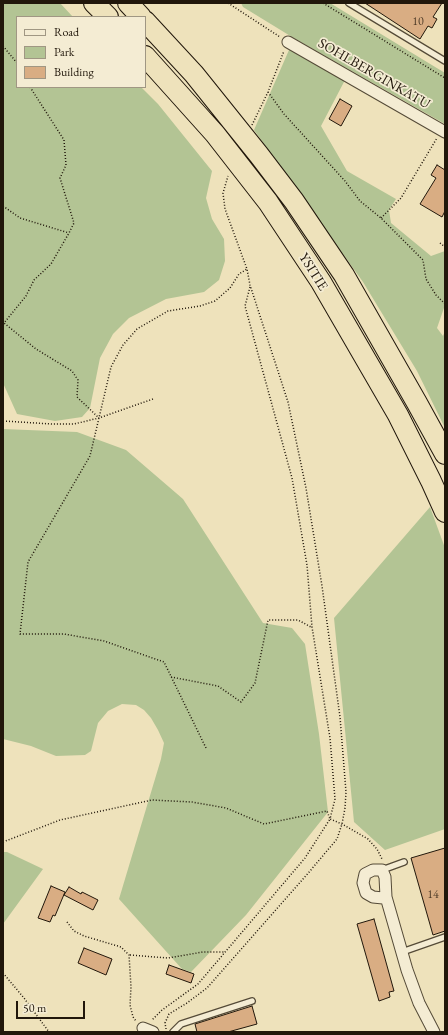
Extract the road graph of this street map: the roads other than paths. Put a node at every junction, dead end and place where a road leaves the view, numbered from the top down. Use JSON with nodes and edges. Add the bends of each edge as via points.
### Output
{"nodes":[{"id":1,"x":94,"y":3,"type":"edge"},
{"id":2,"x":128,"y":3,"type":"edge"},
{"id":3,"x":349,"y":3,"type":"edge"},
{"id":4,"x":107,"y":16,"type":"edge"},
{"id":5,"x":140,"y":16,"type":"edge"},
{"id":6,"x":146,"y":22,"type":"edge"},
{"id":7,"x":288,"y":42,"type":"road end"},
{"id":8,"x":146,"y":57,"type":"edge"},
{"id":9,"x":445,"y":61,"type":"edge"},
{"id":10,"x":443,"y":131,"type":"edge"},
{"id":11,"x":445,"y":454,"type":"edge"},
{"id":12,"x":445,"y":512,"type":"edge"},
{"id":13,"x":404,"y":862,"type":"dead end"},
{"id":14,"x":382,"y":865,"type":"junction"},
{"id":15,"x":386,"y":897,"type":"junction"},
{"id":16,"x":445,"y":937,"type":"edge"},
{"id":17,"x":402,"y":952,"type":"junction"},
{"id":18,"x":252,"y":1001,"type":"dead end"},
{"id":19,"x":173,"y":1032,"type":"edge"},
{"id":20,"x":434,"y":1032,"type":"edge"}],
"edges":[{"from":1,"to":4,"type":"highway"},
{"from":2,"to":5,"type":"highway"},
{"from":3,"to":9,"type":"lane"},
{"from":6,"to":11,"type":"highway","name":"YSITIE","via":[[194,74],[294,201],[344,275]]},
{"from":7,"to":10,"type":"street","name":"SOHLBERGINKATU"},
{"from":8,"to":12,"type":"highway","name":"YSITIE","via":[[214,134],[268,202],[321,282],[398,415]]},
{"from":13,"to":14,"type":"lane"},
{"from":14,"to":15,"type":"street"},
{"from":14,"to":15,"type":"street","via":[[365,874],[363,883],[366,893],[373,897]]},
{"from":15,"to":17,"type":"street"},
{"from":16,"to":17,"type":"lane"},
{"from":17,"to":20,"type":"street","via":[[419,1003]]},
{"from":18,"to":19,"type":"lane","via":[[181,1024]]}]}
